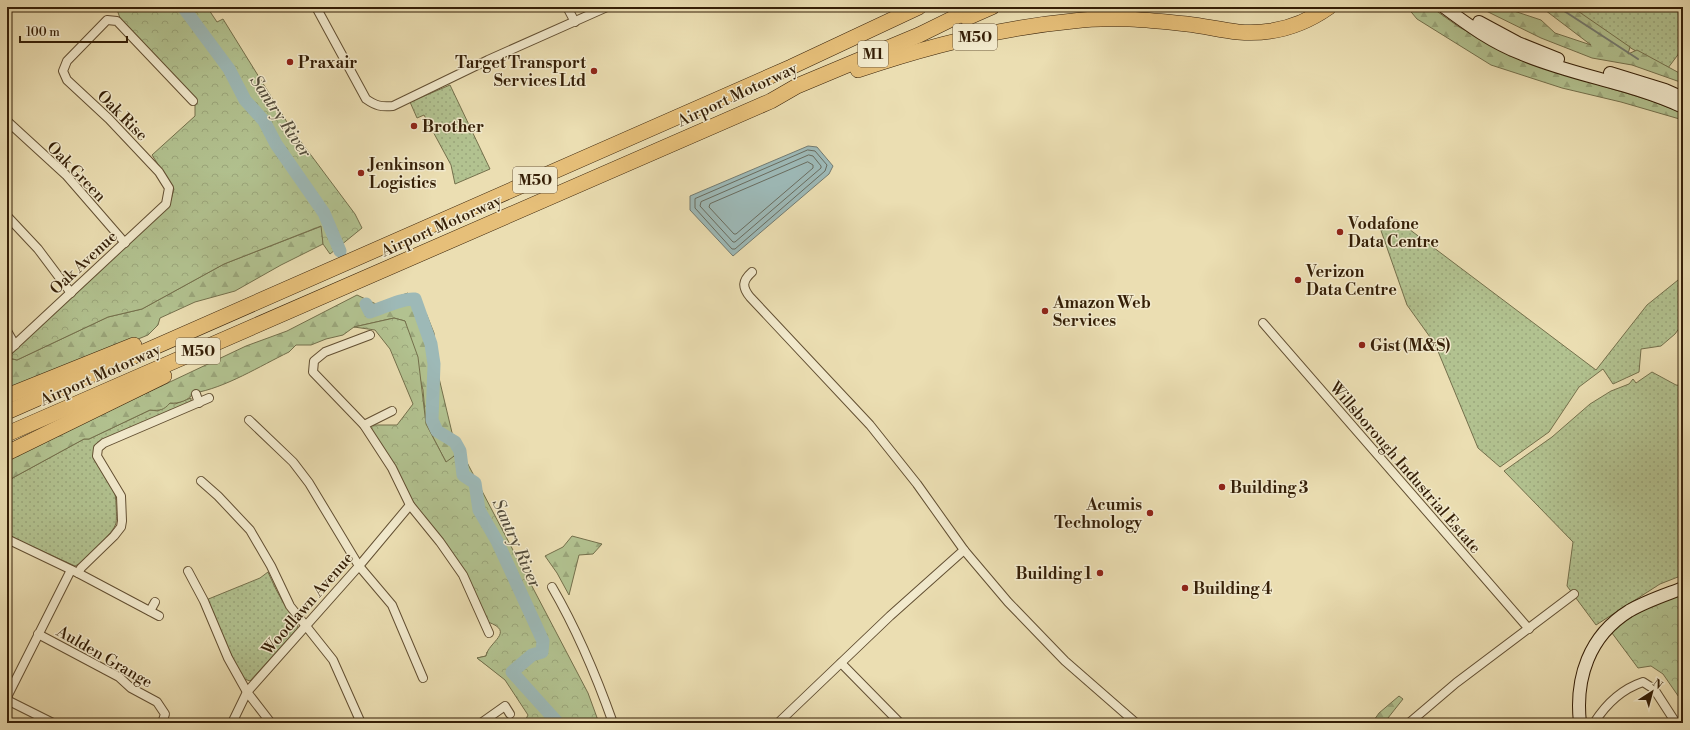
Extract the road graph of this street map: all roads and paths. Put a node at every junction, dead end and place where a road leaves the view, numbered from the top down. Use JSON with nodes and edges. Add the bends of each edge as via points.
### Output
{"nodes":[{"id":1,"x":316,"y":7,"type":"edge"},
{"id":2,"x":567,"y":7,"type":"edge"},
{"id":3,"x":607,"y":7,"type":"edge"},
{"id":4,"x":902,"y":7,"type":"edge"},
{"id":5,"x":920,"y":7,"type":"edge"},
{"id":6,"x":976,"y":7,"type":"edge"},
{"id":7,"x":992,"y":7,"type":"edge"},
{"id":8,"x":1329,"y":7,"type":"edge"},
{"id":9,"x":1444,"y":7,"type":"edge"},
{"id":10,"x":1456,"y":7,"type":"edge"},
{"id":11,"x":575,"y":22,"type":"junction"},
{"id":12,"x":919,"y":35,"type":"junction"},
{"id":13,"x":791,"y":67,"type":"junction"},
{"id":14,"x":1683,"y":98,"type":"edge"},
{"id":15,"x":193,"y":100,"type":"dead end"},
{"id":16,"x":771,"y":101,"type":"junction"},
{"id":17,"x":1683,"y":107,"type":"edge"},
{"id":18,"x":7,"y":121,"type":"edge"},
{"id":19,"x":169,"y":188,"type":"joint"},
{"id":20,"x":7,"y":216,"type":"edge"},
{"id":21,"x":125,"y":243,"type":"junction"},
{"id":22,"x":752,"y":272,"type":"dead end"},
{"id":23,"x":71,"y":293,"type":"junction"},
{"id":24,"x":218,"y":320,"type":"junction"},
{"id":25,"x":1263,"y":323,"type":"dead end"},
{"id":26,"x":7,"y":331,"type":"edge"},
{"id":27,"x":370,"y":335,"type":"dead end"},
{"id":28,"x":219,"y":342,"type":"junction"},
{"id":29,"x":15,"y":345,"type":"junction"},
{"id":30,"x":7,"y":352,"type":"edge"},
{"id":31,"x":7,"y":396,"type":"edge"},
{"id":32,"x":209,"y":398,"type":"dead end"},
{"id":33,"x":392,"y":411,"type":"dead end"},
{"id":34,"x":7,"y":412,"type":"edge"},
{"id":35,"x":249,"y":420,"type":"dead end"},
{"id":36,"x":364,"y":425,"type":"junction"},
{"id":37,"x":7,"y":434,"type":"edge"},
{"id":38,"x":7,"y":453,"type":"edge"},
{"id":39,"x":201,"y":481,"type":"dead end"},
{"id":40,"x":410,"y":505,"type":"junction"},
{"id":41,"x":7,"y":539,"type":"edge"},
{"id":42,"x":964,"y":550,"type":"junction"},
{"id":43,"x":358,"y":566,"type":"junction"},
{"id":44,"x":188,"y":571,"type":"dead end"},
{"id":45,"x":75,"y":572,"type":"junction"},
{"id":46,"x":552,"y":587,"type":"dead end"},
{"id":47,"x":1683,"y":588,"type":"edge"},
{"id":48,"x":1574,"y":594,"type":"dead end"},
{"id":49,"x":155,"y":602,"type":"dead end"},
{"id":50,"x":150,"y":611,"type":"junction"},
{"id":51,"x":159,"y":616,"type":"dead end"},
{"id":52,"x":306,"y":625,"type":"junction"},
{"id":53,"x":1528,"y":629,"type":"junction"},
{"id":54,"x":489,"y":633,"type":"dead end"},
{"id":55,"x":38,"y":634,"type":"junction"},
{"id":56,"x":841,"y":663,"type":"junction"},
{"id":57,"x":423,"y":678,"type":"dead end"},
{"id":58,"x":247,"y":692,"type":"junction"},
{"id":59,"x":7,"y":698,"type":"edge"},
{"id":60,"x":510,"y":714,"type":"dead end"},
{"id":61,"x":53,"y":723,"type":"edge"},
{"id":62,"x":162,"y":723,"type":"edge"},
{"id":63,"x":232,"y":723,"type":"edge"},
{"id":64,"x":271,"y":723,"type":"edge"},
{"id":65,"x":361,"y":723,"type":"edge"},
{"id":66,"x":481,"y":723,"type":"edge"},
{"id":67,"x":613,"y":723,"type":"edge"},
{"id":68,"x":778,"y":723,"type":"edge"},
{"id":69,"x":900,"y":723,"type":"edge"},
{"id":70,"x":1136,"y":723,"type":"edge"},
{"id":71,"x":1409,"y":723,"type":"edge"},
{"id":72,"x":1580,"y":723,"type":"edge"},
{"id":73,"x":1594,"y":723,"type":"edge"},
{"id":74,"x":1676,"y":723,"type":"edge"}],
"edges":[{"from":1,"to":11,"type":"street","via":[[366,99],[379,107],[393,106]]},
{"from":2,"to":11,"type":"street"},
{"from":3,"to":11,"type":"street"},
{"from":4,"to":13,"type":"highway","number":"M50"},
{"from":5,"to":13,"type":"highway","name":"Airport Motorway","number":"M1"},
{"from":6,"to":12,"type":"highway","name":"Airport Motorway","number":"M1"},
{"from":7,"to":12,"type":"highway"},
{"from":8,"to":16,"type":"highway","number":"M50","via":[[1306,22],[1270,31],[1238,32],[1164,22],[1101,19],[1072,20],[993,33],[920,50],[815,85],[784,99]]},
{"from":9,"to":17,"type":"main road","via":[[1475,29],[1522,55],[1641,91]]},
{"from":10,"to":14,"type":"main road","via":[[1518,43],[1553,57],[1635,80]]},
{"from":12,"to":16,"type":"highway","name":"Airport Motorway","number":"M1","via":[[796,86]]},
{"from":13,"to":24,"type":"highway","name":"Airport Motorway","number":"M50"},
{"from":15,"to":19,"type":"street","name":"Oak Rise","via":[[117,21],[107,20],[67,61],[63,71],[67,80],[148,160]]},
{"from":16,"to":28,"type":"highway","name":"Airport Motorway","number":"M50"},
{"from":18,"to":21,"type":"street","name":"Oak Green","via":[[66,175]]},
{"from":19,"to":21,"type":"street","name":"Oak Avenue","via":[[166,204]]},
{"from":20,"to":23,"type":"street","via":[[38,249]]},
{"from":21,"to":23,"type":"street","name":"Oak Avenue"},
{"from":22,"to":42,"type":"street","via":[[743,283],[744,290],[750,298],[870,425],[917,484]]},
{"from":23,"to":29,"type":"street","name":"Oak Avenue"},
{"from":24,"to":31,"type":"highway","via":[[200,318]]},
{"from":24,"to":34,"type":"highway","name":"Airport Motorway","number":"M50"},
{"from":25,"to":53,"type":"street","name":"Willsborough Industrial Estate"},
{"from":26,"to":29,"type":"street"},
{"from":27,"to":36,"type":"street","via":[[325,352],[314,361],[313,372]]},
{"from":28,"to":37,"type":"highway","name":"Airport Motorway","number":"M50"},
{"from":28,"to":38,"type":"highway","via":[[199,359]]},
{"from":29,"to":30,"type":"street","name":"Oak Avenue"},
{"from":32,"to":45,"type":"street","name":"Aulden Grange","via":[[197,398],[98,448],[97,456],[120,496],[121,527]]},
{"from":33,"to":36,"type":"street"},
{"from":35,"to":43,"type":"street","via":[[293,462],[309,483]]},
{"from":36,"to":40,"type":"street","via":[[392,468]]},
{"from":39,"to":52,"type":"street","via":[[250,530],[290,606]]},
{"from":40,"to":43,"type":"street","name":"Woodlawn Avenue"},
{"from":40,"to":54,"type":"street","via":[[463,575]]},
{"from":41,"to":45,"type":"street"},
{"from":42,"to":56,"type":"street"},
{"from":42,"to":70,"type":"street","via":[[1008,602],[1065,661]]},
{"from":43,"to":52,"type":"street","name":"Woodlawn Avenue"},
{"from":43,"to":57,"type":"street","via":[[392,605]]},
{"from":44,"to":58,"type":"street","via":[[204,601],[228,658]]},
{"from":45,"to":50,"type":"street"},
{"from":45,"to":55,"type":"street","name":"Aulden Grange"},
{"from":46,"to":67,"type":"street","via":[[569,616],[593,668]]},
{"from":47,"to":72,"type":"main road","via":[[1629,611],[1614,622],[1602,636],[1586,662],[1582,677],[1578,693]]},
{"from":48,"to":53,"type":"street"},
{"from":49,"to":50,"type":"street"},
{"from":50,"to":51,"type":"street"},
{"from":52,"to":58,"type":"street","name":"Woodlawn Avenue"},
{"from":52,"to":65,"type":"street","via":[[333,660]]},
{"from":53,"to":71,"type":"street","via":[[1456,683]]},
{"from":55,"to":59,"type":"street","name":"Aulden Grange"},
{"from":55,"to":62,"type":"street","name":"Aulden Grange","via":[[119,677],[131,688],[157,702],[165,714]]},
{"from":56,"to":68,"type":"street"},
{"from":56,"to":69,"type":"street"},
{"from":58,"to":63,"type":"street","name":"Woodlawn Avenue"},
{"from":58,"to":64,"type":"street"},
{"from":59,"to":61,"type":"street","name":"Aulden Grange"},
{"from":60,"to":66,"type":"street","via":[[505,706]]},
{"from":73,"to":74,"type":"street","via":[[1619,695],[1643,682],[1654,689]]}]}
